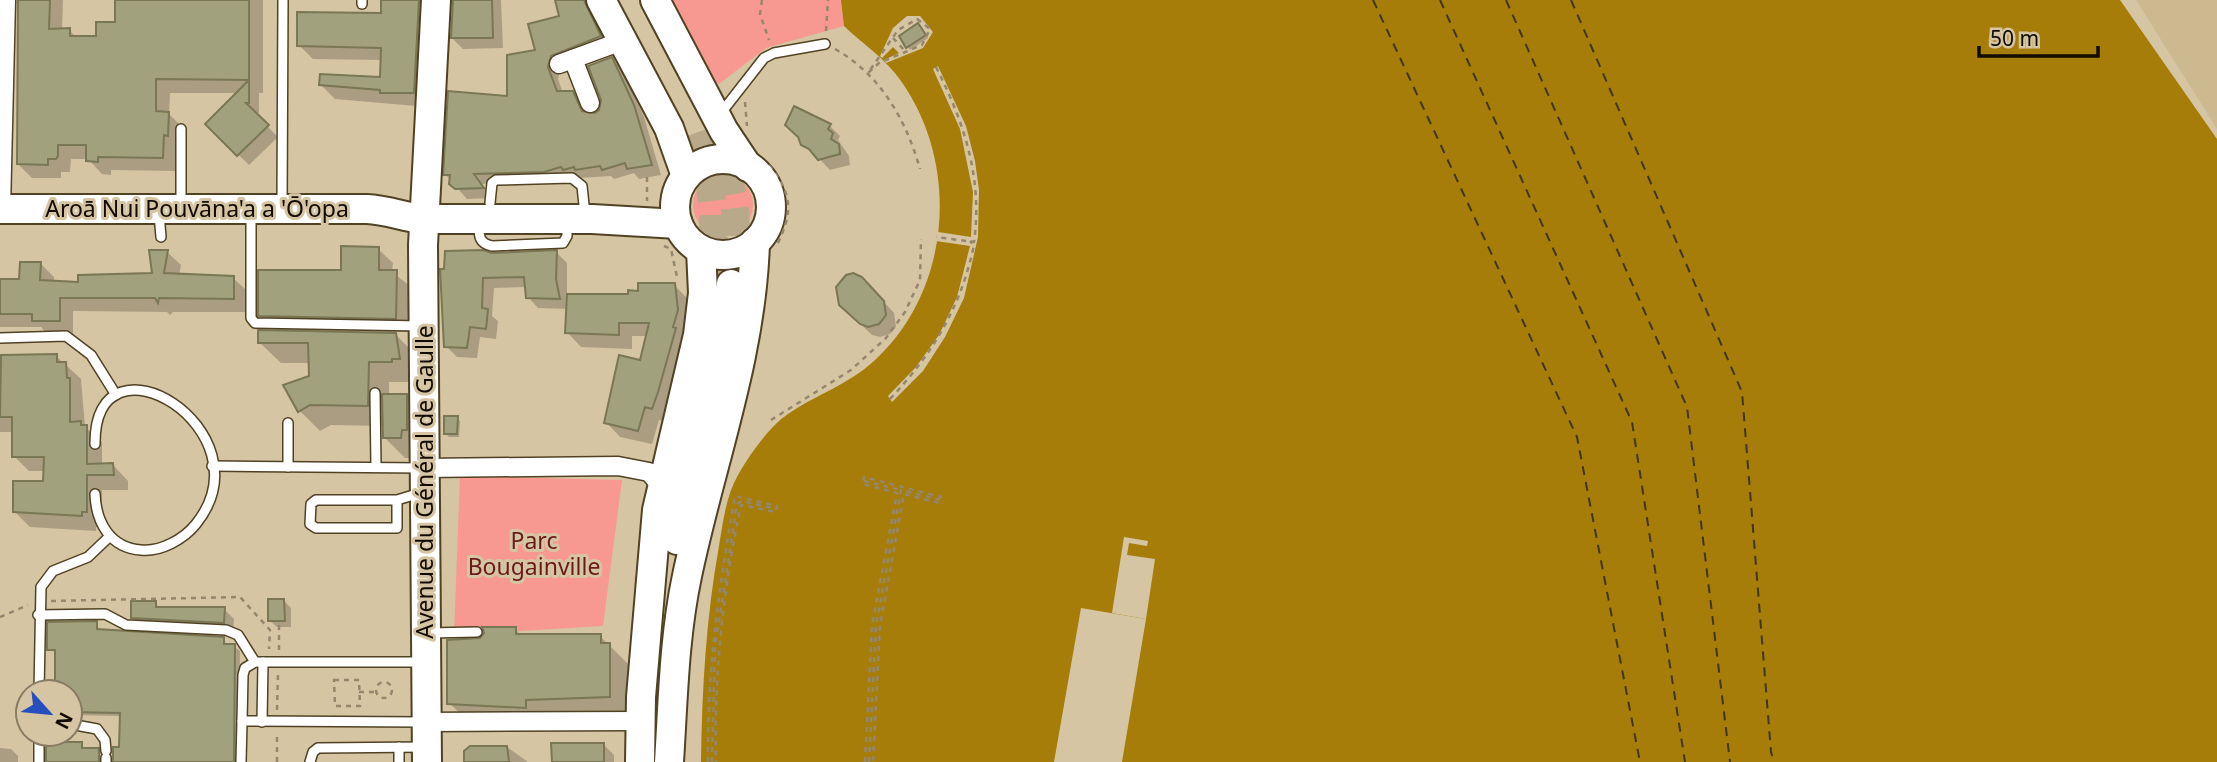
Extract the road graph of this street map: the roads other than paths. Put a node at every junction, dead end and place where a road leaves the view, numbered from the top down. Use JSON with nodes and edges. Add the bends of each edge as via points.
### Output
{"nodes":[{"id":1,"x":6,"y":0,"type":"edge"},
{"id":2,"x":283,"y":0,"type":"edge"},
{"id":3,"x":436,"y":0,"type":"edge"},
{"id":4,"x":601,"y":0,"type":"edge"},
{"id":5,"x":621,"y":0,"type":"edge"},
{"id":6,"x":643,"y":0,"type":"edge"},
{"id":7,"x":655,"y":0,"type":"edge"},
{"id":8,"x":622,"y":41,"type":"junction"},
{"id":9,"x":825,"y":44,"type":"road end"},
{"id":10,"x":590,"y":103,"type":"dead end"},
{"id":11,"x":706,"y":127,"type":"junction"},
{"id":12,"x":181,"y":130,"type":"dead end"},
{"id":13,"x":748,"y":167,"type":"junction"},
{"id":14,"x":682,"y":185,"type":"junction"},
{"id":15,"x":1,"y":209,"type":"edge"},
{"id":16,"x":251,"y":209,"type":"junction"},
{"id":17,"x":282,"y":209,"type":"junction"},
{"id":18,"x":424,"y":210,"type":"junction"},
{"id":19,"x":484,"y":210,"type":"junction"},
{"id":20,"x":575,"y":212,"type":"junction"},
{"id":21,"x":167,"y":219,"type":"junction"},
{"id":22,"x":678,"y":225,"type":"junction"},
{"id":23,"x":755,"y":242,"type":"junction"},
{"id":24,"x":701,"y":250,"type":"junction"},
{"id":25,"x":423,"y":326,"type":"junction"},
{"id":26,"x":0,"y":338,"type":"edge"},
{"id":27,"x":375,"y":393,"type":"dead end"},
{"id":28,"x":116,"y":395,"type":"junction"},
{"id":29,"x":288,"y":423,"type":"dead end"},
{"id":30,"x":94,"y":444,"type":"dead end"},
{"id":31,"x":212,"y":466,"type":"junction"},
{"id":32,"x":288,"y":467,"type":"junction"},
{"id":33,"x":376,"y":467,"type":"junction"},
{"id":34,"x":424,"y":480,"type":"junction"},
{"id":35,"x":661,"y":486,"type":"junction"},
{"id":36,"x":95,"y":494,"type":"dead end"},
{"id":37,"x":397,"y":500,"type":"junction"},
{"id":38,"x":110,"y":536,"type":"junction"},
{"id":39,"x":38,"y":615,"type":"junction"},
{"id":40,"x":646,"y":629,"type":"junction"},
{"id":41,"x":477,"y":632,"type":"dead end"},
{"id":42,"x":426,"y":633,"type":"junction"},
{"id":43,"x":262,"y":662,"type":"junction"},
{"id":44,"x":426,"y":662,"type":"junction"},
{"id":45,"x":39,"y":678,"type":"edge"},
{"id":46,"x":242,"y":721,"type":"junction"},
{"id":47,"x":640,"y":721,"type":"junction"},
{"id":48,"x":262,"y":722,"type":"junction"},
{"id":49,"x":84,"y":727,"type":"edge"},
{"id":50,"x":427,"y":744,"type":"edge"},
{"id":51,"x":399,"y":747,"type":"junction"},
{"id":52,"x":106,"y":757,"type":"edge"},
{"id":53,"x":242,"y":762,"type":"edge"},
{"id":54,"x":310,"y":762,"type":"edge"},
{"id":55,"x":399,"y":762,"type":"edge"},
{"id":56,"x":640,"y":762,"type":"edge"},
{"id":57,"x":667,"y":762,"type":"edge"}],
"edges":[{"from":1,"to":15,"type":"street"},
{"from":2,"to":17,"type":"lane"},
{"from":3,"to":18,"type":"main road","name":"Avenue du Général de Gaulle"},
{"from":4,"to":8,"type":"main road"},
{"from":5,"to":11,"type":"main road"},
{"from":6,"to":11,"type":"main road"},
{"from":7,"to":11,"type":"main road"},
{"from":8,"to":10,"type":"street","via":[[566,61]]},
{"from":8,"to":14,"type":"main road","via":[[669,128]]},
{"from":9,"to":11,"type":"lane","via":[[764,58]]},
{"from":11,"to":13,"type":"main road"},
{"from":12,"to":21,"type":"lane"},
{"from":13,"to":14,"type":"main road","via":[[734,161],[712,161]]},
{"from":13,"to":23,"type":"main road","via":[[765,185],[770,203],[766,227]]},
{"from":14,"to":20,"type":"main road","name":"Aroā Nui Pouvāna'a a 'Ō'opa","via":[[635,205]]},
{"from":14,"to":22,"type":"main road","via":[[675,206]]},
{"from":15,"to":21,"type":"main road","name":"Aroā Nui Pouvāna'a a 'Ō'opa"},
{"from":16,"to":17,"type":"main road","name":"Aroā Nui Pouvāna'a a 'Ō'opa"},
{"from":16,"to":21,"type":"main road","name":"Aroā Nui Pouvāna'a a 'Ō'opa"},
{"from":16,"to":25,"type":"lane","via":[[251,318],[255,323]]},
{"from":17,"to":18,"type":"main road","name":"Aroā Nui Pouvāna'a a 'Ō'opa","via":[[393,210],[405,201]]},
{"from":18,"to":19,"type":"main road","name":"Aroā Nui Pouvāna'a a 'Ō'opa"},
{"from":18,"to":25,"type":"main road","name":"Avenue du Général de Gaulle"},
{"from":19,"to":20,"type":"main road","name":"Aroā Nui Pouvāna'a a 'Ō'opa"},
{"from":19,"to":20,"type":"lane","via":[[479,238],[492,246],[563,243]]},
{"from":20,"to":22,"type":"main road","name":"Aroā Nui Pouvāna'a a 'Ō'opa"},
{"from":22,"to":24,"type":"main road"},
{"from":23,"to":24,"type":"main road","via":[[729,255]]},
{"from":23,"to":57,"type":"main road","via":[[745,339],[684,588]]},
{"from":24,"to":35,"type":"main road","via":[[703,293],[698,335]]},
{"from":25,"to":34,"type":"main road","name":"Avenue du Général de Gaulle"},
{"from":26,"to":28,"type":"lane","via":[[66,336],[91,355]]},
{"from":27,"to":33,"type":"lane"},
{"from":28,"to":30,"type":"lane","via":[[99,414]]},
{"from":28,"to":31,"type":"lane","via":[[144,390],[171,401],[203,433]]},
{"from":29,"to":32,"type":"lane"},
{"from":31,"to":32,"type":"lane"},
{"from":31,"to":38,"type":"lane","via":[[206,507],[182,537],[145,551],[126,547]]},
{"from":32,"to":33,"type":"lane"},
{"from":33,"to":34,"type":"lane"},
{"from":34,"to":35,"type":"street","via":[[618,466],[649,472]]},
{"from":34,"to":37,"type":"lane"},
{"from":34,"to":42,"type":"main road","name":"Avenue du Général de Gaulle"},
{"from":35,"to":40,"type":"main road"},
{"from":36,"to":38,"type":"lane","via":[[98,517]]},
{"from":37,"to":37,"type":"lane","via":[[397,528],[316,528],[310,524],[311,504],[316,500]]},
{"from":38,"to":39,"type":"lane","via":[[85,559],[49,575],[41,587]]},
{"from":39,"to":43,"type":"lane","via":[[105,614],[126,625],[226,630],[238,635]]},
{"from":39,"to":45,"type":"lane"},
{"from":40,"to":47,"type":"main road"},
{"from":40,"to":57,"type":"main road","via":[[722,284],[715,374],[688,482],[668,594],[660,696]]},
{"from":41,"to":42,"type":"lane"},
{"from":42,"to":44,"type":"main road","name":"Avenue du Général de Gaulle"},
{"from":43,"to":44,"type":"lane"},
{"from":43,"to":46,"type":"lane","via":[[244,668]]},
{"from":43,"to":48,"type":"lane"},
{"from":44,"to":50,"type":"main road","name":"Avenue du Général de Gaulle"},
{"from":46,"to":48,"type":"lane"},
{"from":46,"to":53,"type":"lane"},
{"from":47,"to":50,"type":"street"},
{"from":47,"to":56,"type":"main road"},
{"from":48,"to":50,"type":"lane"},
{"from":49,"to":52,"type":"lane","via":[[97,729],[105,740]]},
{"from":50,"to":51,"type":"lane"},
{"from":51,"to":54,"type":"lane","via":[[318,748]]},
{"from":51,"to":55,"type":"lane"}]}
